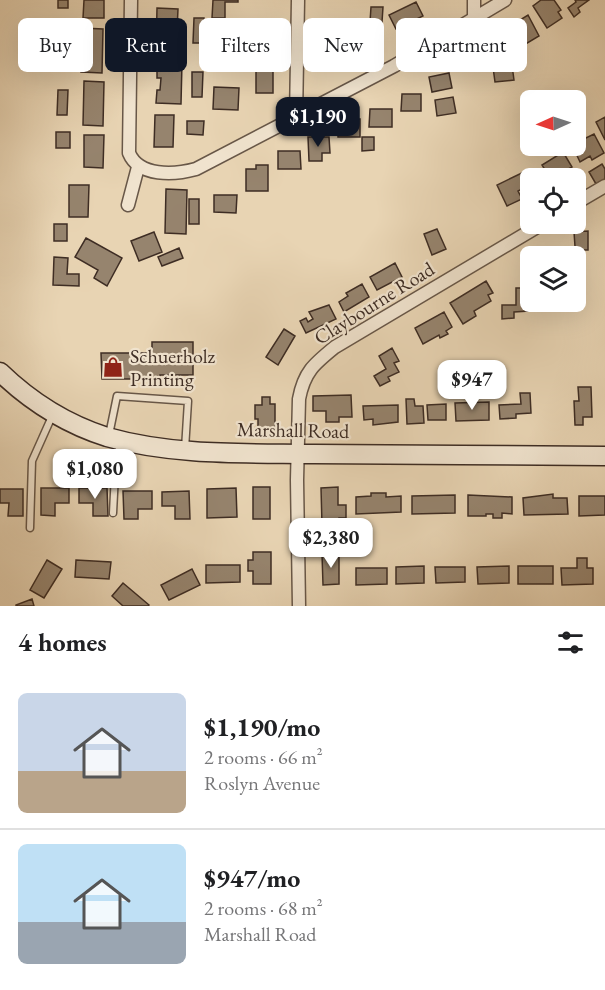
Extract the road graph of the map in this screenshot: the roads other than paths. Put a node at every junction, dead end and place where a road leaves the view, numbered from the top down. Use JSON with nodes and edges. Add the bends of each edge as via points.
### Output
{"nodes":[{"id":1,"x":131,"y":0,"type":"edge"},
{"id":2,"x":298,"y":0,"type":"edge"},
{"id":3,"x":474,"y":0,"type":"edge"},
{"id":4,"x":505,"y":0,"type":"edge"},
{"id":5,"x":474,"y":18,"type":"edge"},
{"id":6,"x":476,"y":18,"type":"edge"},
{"id":7,"x":396,"y":65,"type":"edge"},
{"id":8,"x":297,"y":118,"type":"junction"},
{"id":9,"x":138,"y":167,"type":"junction"},
{"id":10,"x":605,"y":186,"type":"edge"},
{"id":11,"x":586,"y":197,"type":"edge"},
{"id":12,"x":128,"y":205,"type":"dead end"},
{"id":13,"x":525,"y":234,"type":"edge"},
{"id":14,"x":0,"y":372,"type":"edge"},
{"id":15,"x":53,"y":413,"type":"junction"},
{"id":16,"x":114,"y":438,"type":"junction"},
{"id":17,"x":185,"y":449,"type":"junction"},
{"id":18,"x":298,"y":453,"type":"junction"},
{"id":19,"x":605,"y":456,"type":"edge"},
{"id":20,"x":113,"y":513,"type":"dead end"},
{"id":21,"x":30,"y":528,"type":"dead end"},
{"id":22,"x":299,"y":606,"type":"edge"}],
"edges":[{"from":1,"to":9,"type":"street","via":[[129,146]]},
{"from":2,"to":8,"type":"street"},
{"from":3,"to":5,"type":"street"},
{"from":4,"to":6,"type":"street"},
{"from":7,"to":8,"type":"street"},
{"from":8,"to":9,"type":"street","via":[[196,169],[148,171]]},
{"from":9,"to":12,"type":"street"},
{"from":10,"to":11,"type":"street"},
{"from":13,"to":18,"type":"street","name":"Claybourne Road","via":[[392,312],[315,363],[301,386]]},
{"from":14,"to":15,"type":"street","name":"Marshall Road"},
{"from":15,"to":16,"type":"street","name":"Marshall Road"},
{"from":15,"to":21,"type":"lane","via":[[32,461]]},
{"from":16,"to":17,"type":"street","name":"Marshall Road"},
{"from":16,"to":17,"type":"lane","via":[[117,396],[188,401]]},
{"from":16,"to":20,"type":"lane"},
{"from":17,"to":18,"type":"street","name":"Marshall Road"},
{"from":18,"to":19,"type":"street","name":"Marshall Road"},
{"from":18,"to":22,"type":"street","name":"Claybourne Road"}]}
